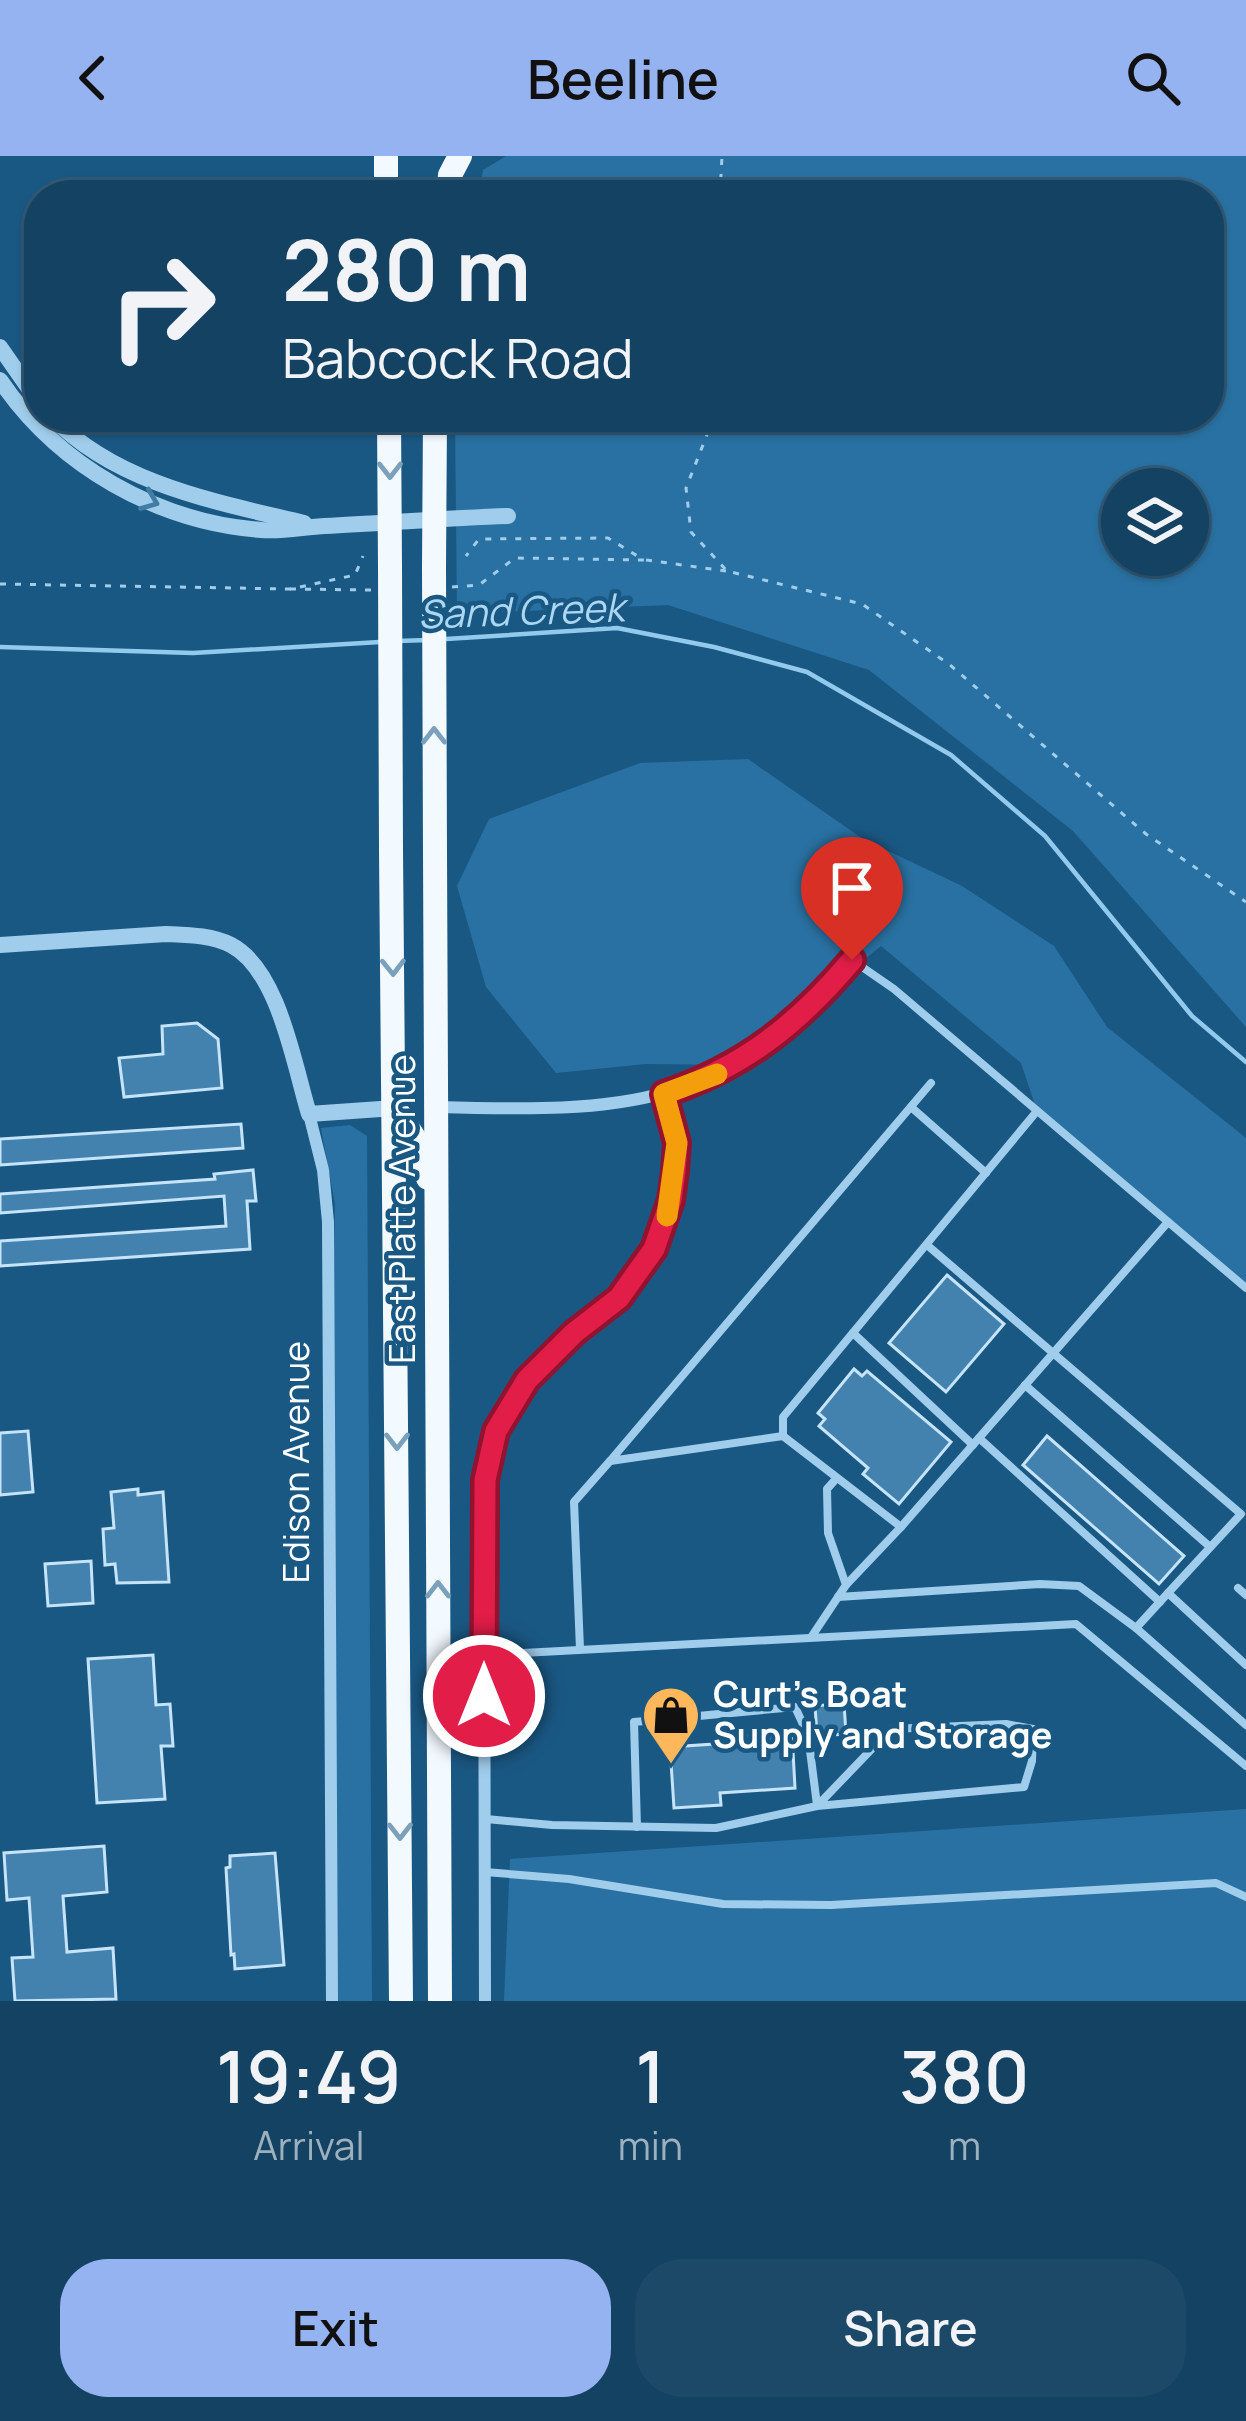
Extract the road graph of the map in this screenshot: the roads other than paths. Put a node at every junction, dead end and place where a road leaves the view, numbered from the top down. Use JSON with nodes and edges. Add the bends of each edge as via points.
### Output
{"nodes":[{"id":1,"x":0,"y":348,"type":"edge"},
{"id":2,"x":0,"y":380,"type":"edge"},
{"id":3,"x":24,"y":382,"type":"edge"},
{"id":4,"x":24,"y":412,"type":"edge"},
{"id":5,"x":42,"y":432,"type":"edge"},
{"id":6,"x":68,"y":432,"type":"edge"},
{"id":7,"x":389,"y":432,"type":"edge"},
{"id":8,"x":435,"y":432,"type":"edge"},
{"id":9,"x":508,"y":515,"type":"dead end"},
{"id":10,"x":434,"y":520,"type":"junction"},
{"id":11,"x":390,"y":522,"type":"junction"},
{"id":12,"x":316,"y":526,"type":"junction"},
{"id":13,"x":0,"y":945,"type":"edge"},
{"id":14,"x":852,"y":960,"type":"joint"},
{"id":15,"x":932,"y":1083,"type":"dead end"},
{"id":16,"x":664,"y":1094,"type":"junction"},
{"id":17,"x":437,"y":1107,"type":"junction"},
{"id":18,"x":911,"y":1107,"type":"junction"},
{"id":19,"x":395,"y":1108,"type":"junction"},
{"id":20,"x":1037,"y":1111,"type":"junction"},
{"id":21,"x":310,"y":1114,"type":"junction"},
{"id":22,"x":986,"y":1173,"type":"junction"},
{"id":23,"x":1168,"y":1222,"type":"junction"},
{"id":24,"x":437,"y":1234,"type":"junction"},
{"id":25,"x":926,"y":1245,"type":"junction"},
{"id":26,"x":1246,"y":1288,"type":"edge"},
{"id":27,"x":853,"y":1333,"type":"junction"},
{"id":28,"x":1052,"y":1354,"type":"junction"},
{"id":29,"x":1025,"y":1385,"type":"junction"},
{"id":30,"x":783,"y":1436,"type":"junction"},
{"id":31,"x":976,"y":1441,"type":"junction"},
{"id":32,"x":610,"y":1461,"type":"junction"},
{"id":33,"x":836,"y":1480,"type":"junction"},
{"id":34,"x":1244,"y":1513,"type":"edge"},
{"id":35,"x":901,"y":1527,"type":"junction"},
{"id":36,"x":1209,"y":1546,"type":"junction"},
{"id":37,"x":846,"y":1585,"type":"junction"},
{"id":38,"x":1168,"y":1593,"type":"junction"},
{"id":39,"x":838,"y":1597,"type":"junction"},
{"id":40,"x":1160,"y":1601,"type":"junction"},
{"id":41,"x":1136,"y":1628,"type":"junction"},
{"id":42,"x":811,"y":1638,"type":"junction"},
{"id":43,"x":580,"y":1650,"type":"junction"},
{"id":44,"x":484,"y":1655,"type":"junction"},
{"id":45,"x":1246,"y":1665,"type":"edge"},
{"id":46,"x":1246,"y":1725,"type":"edge"},
{"id":47,"x":1245,"y":1762,"type":"edge"},
{"id":48,"x":817,"y":1806,"type":"junction"},
{"id":49,"x":484,"y":1819,"type":"junction"},
{"id":50,"x":637,"y":1827,"type":"junction"},
{"id":51,"x":484,"y":1872,"type":"junction"},
{"id":52,"x":1246,"y":1897,"type":"edge"},
{"id":53,"x":332,"y":2001,"type":"edge"},
{"id":54,"x":401,"y":2001,"type":"edge"},
{"id":55,"x":440,"y":2001,"type":"edge"},
{"id":56,"x":485,"y":2001,"type":"edge"}],
"edges":[{"from":1,"to":3,"type":"street"},
{"from":2,"to":4,"type":"street","one_way":true},
{"from":5,"to":12,"type":"street","one_way":true,"via":[[147,502],[252,529]]},
{"from":6,"to":12,"type":"street","via":[[122,470]]},
{"from":7,"to":11,"type":"highway","name":"East Platte Avenue","one_way":true},
{"from":8,"to":10,"type":"highway","name":"East Platte Avenue"},
{"from":9,"to":10,"type":"street"},
{"from":10,"to":11,"type":"street"},
{"from":17,"to":10,"type":"highway","name":"East Platte Avenue","one_way":true,"bridge":true},
{"from":11,"to":12,"type":"street"},
{"from":11,"to":19,"type":"highway","name":"East Platte Avenue","one_way":true,"bridge":true},
{"from":13,"to":21,"type":"street","name":"Edison Avenue","via":[[166,934],[233,946],[263,974]]},
{"from":14,"to":16,"type":"street","via":[[768,1044]]},
{"from":14,"to":20,"type":"lane"},
{"from":15,"to":18,"type":"lane"},
{"from":16,"to":17,"type":"street","via":[[575,1108]]},
{"from":16,"to":44,"type":"street","via":[[677,1143],[671,1200],[654,1249],[619,1298],[527,1380],[496,1431],[485,1480]]},
{"from":17,"to":24,"type":"highway","name":"East Platte Avenue"},
{"from":18,"to":22,"type":"lane"},
{"from":18,"to":32,"type":"lane"},
{"from":19,"to":21,"type":"street"},
{"from":19,"to":24,"type":"highway","via":[[419,1147]]},
{"from":19,"to":54,"type":"highway","name":"East Platte Avenue","one_way":true},
{"from":20,"to":22,"type":"lane"},
{"from":20,"to":23,"type":"lane"},
{"from":21,"to":53,"type":"street","name":"Edison Avenue","via":[[328,1222]]},
{"from":22,"to":25,"type":"lane"},
{"from":23,"to":26,"type":"lane"},
{"from":23,"to":28,"type":"lane"},
{"from":55,"to":24,"type":"highway","name":"East Platte Avenue","one_way":true},
{"from":25,"to":27,"type":"lane"},
{"from":25,"to":28,"type":"lane"},
{"from":27,"to":30,"type":"lane","via":[[783,1418]]},
{"from":27,"to":31,"type":"lane"},
{"from":28,"to":29,"type":"lane"},
{"from":28,"to":34,"type":"lane"},
{"from":29,"to":31,"type":"lane"},
{"from":29,"to":36,"type":"lane"},
{"from":30,"to":32,"type":"lane"},
{"from":30,"to":33,"type":"lane"},
{"from":31,"to":35,"type":"lane"},
{"from":31,"to":40,"type":"lane"},
{"from":32,"to":43,"type":"lane","via":[[574,1502]]},
{"from":33,"to":35,"type":"lane"},
{"from":33,"to":37,"type":"lane","via":[[827,1490],[829,1533]]},
{"from":34,"to":36,"type":"lane"},
{"from":35,"to":37,"type":"lane"},
{"from":36,"to":38,"type":"lane"},
{"from":37,"to":39,"type":"lane"},
{"from":38,"to":40,"type":"lane"},
{"from":38,"to":45,"type":"lane"},
{"from":39,"to":41,"type":"lane","via":[[1079,1586]]},
{"from":39,"to":42,"type":"lane"},
{"from":40,"to":41,"type":"lane"},
{"from":41,"to":46,"type":"lane"},
{"from":42,"to":43,"type":"lane"},
{"from":42,"to":47,"type":"lane","via":[[1076,1624]]},
{"from":43,"to":44,"type":"lane"},
{"from":44,"to":49,"type":"street"},
{"from":48,"to":48,"type":"lane","via":[[1024,1787],[1033,1729],[891,1729]]},
{"from":48,"to":50,"type":"lane","via":[[716,1828]]},
{"from":48,"to":50,"type":"lane","via":[[808,1735],[795,1707],[634,1722]]},
{"from":49,"to":50,"type":"lane"},
{"from":49,"to":51,"type":"street"},
{"from":51,"to":52,"type":"lane","via":[[723,1904],[1216,1883]]},
{"from":51,"to":56,"type":"street"}]}
